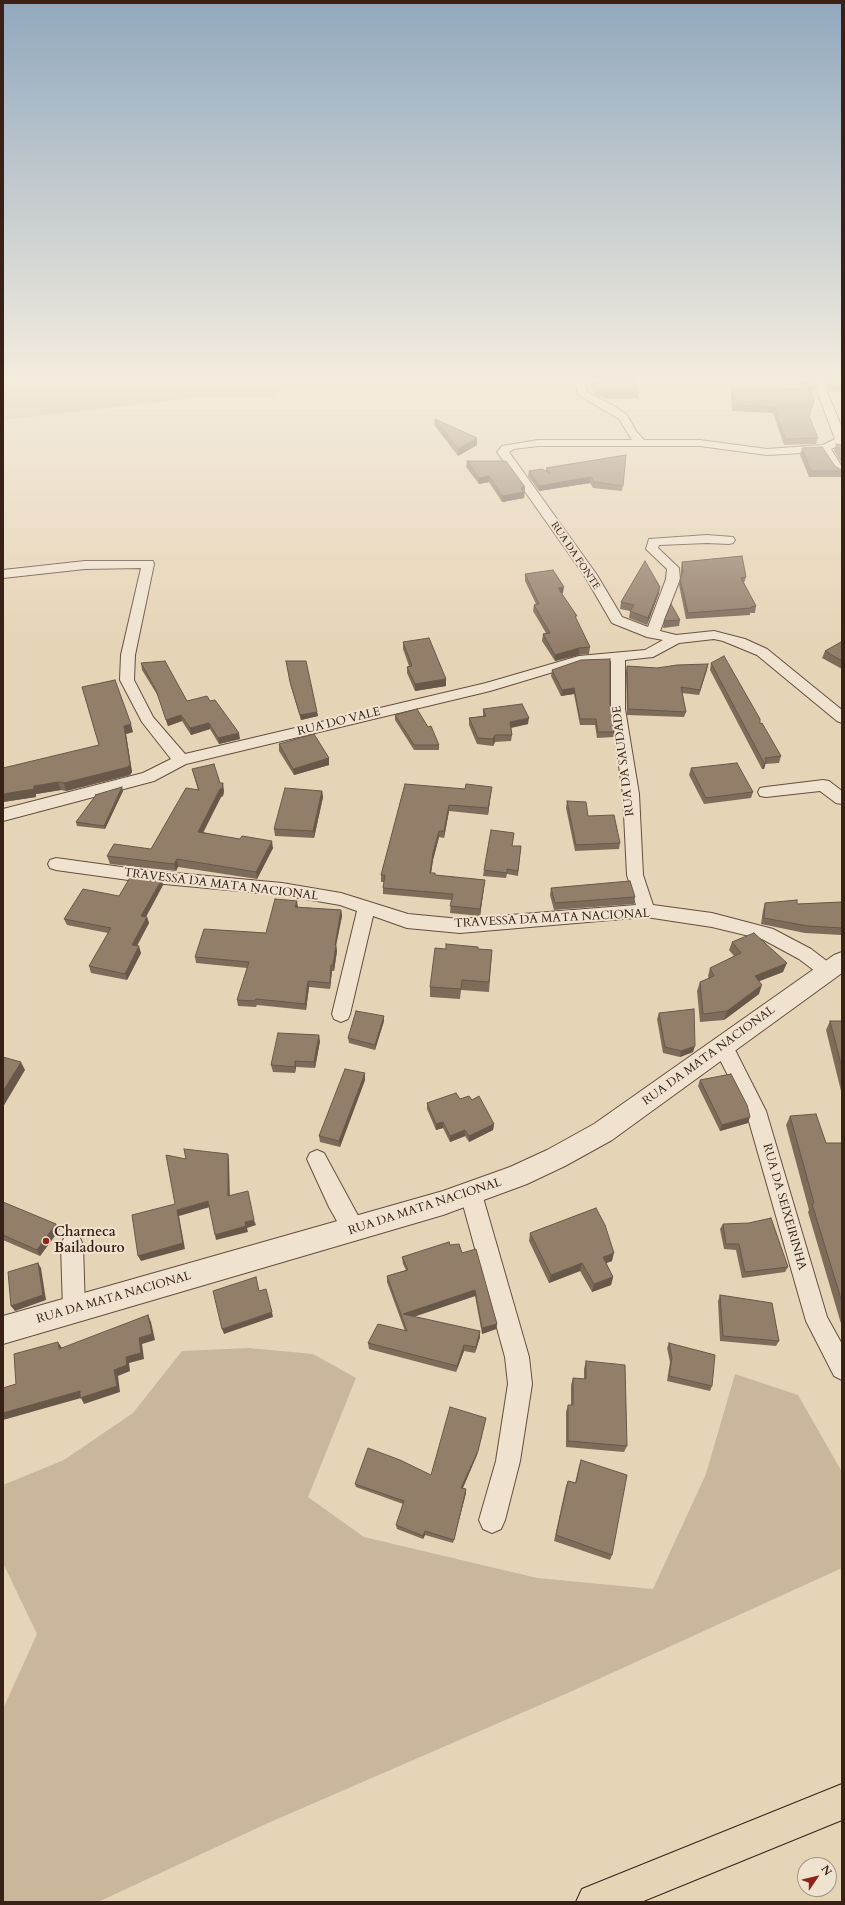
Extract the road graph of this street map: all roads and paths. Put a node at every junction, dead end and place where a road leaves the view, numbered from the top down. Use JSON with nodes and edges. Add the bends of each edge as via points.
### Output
{"nodes":[{"id":1,"x":513,"y":466,"type":"edge"},
{"id":2,"x":729,"y":540,"type":"dead end"},
{"id":3,"x":3,"y":574,"type":"edge"},
{"id":4,"x":652,"y":634,"type":"junction"},
{"id":5,"x":676,"y":639,"type":"junction"},
{"id":6,"x":618,"y":657,"type":"junction"},
{"id":7,"x":841,"y":716,"type":"edge"},
{"id":8,"x":181,"y":760,"type":"junction"},
{"id":9,"x":766,"y":792,"type":"dead end"},
{"id":10,"x":842,"y":799,"type":"edge"},
{"id":11,"x":3,"y":815,"type":"edge"},
{"id":12,"x":56,"y":864,"type":"dead end"},
{"id":13,"x":366,"y":908,"type":"junction"},
{"id":14,"x":646,"y":911,"type":"junction"},
{"id":15,"x":834,"y":966,"type":"edge"},
{"id":16,"x":341,"y":1014,"type":"dead end"},
{"id":17,"x":723,"y":1046,"type":"junction"},
{"id":18,"x":317,"y":1159,"type":"dead end"},
{"id":19,"x":471,"y":1194,"type":"junction"},
{"id":20,"x":354,"y":1230,"type":"junction"},
{"id":21,"x":72,"y":1245,"type":"dead end"},
{"id":22,"x":74,"y":1310,"type":"junction"},
{"id":23,"x":3,"y":1330,"type":"edge"},
{"id":24,"x":842,"y":1368,"type":"edge"},
{"id":25,"x":492,"y":1520,"type":"dead end"},
{"id":26,"x":842,"y":1802,"type":"edge"},
{"id":27,"x":595,"y":1902,"type":"edge"}],
"edges":[{"from":1,"to":4,"type":"street","name":"RUA DA FONTE","via":[[590,575],[617,620]]},
{"from":2,"to":4,"type":"street","via":[[653,542],[652,549],[673,568],[673,578]]},
{"from":3,"to":8,"type":"street","via":[[85,565],[148,564],[128,655],[127,680],[147,719]]},
{"from":4,"to":5,"type":"street","name":"RUA DA FONTE"},
{"from":5,"to":6,"type":"street","name":"RUA DO VALE","via":[[648,654]]},
{"from":5,"to":7,"type":"street","via":[[714,635],[726,637],[762,652]]},
{"from":6,"to":8,"type":"street","name":"RUA DO VALE","via":[[579,660],[490,686]]},
{"from":6,"to":14,"type":"street","name":"RUA DA SAUDADE","via":[[618,709],[631,794],[635,875]]},
{"from":8,"to":11,"type":"street","name":"RUA DO VALE","via":[[148,777]]},
{"from":9,"to":10,"type":"street","via":[[823,785]]},
{"from":12,"to":13,"type":"street","name":"TRAVESSA DA MATA NACIONAL","via":[[143,876],[282,889],[340,899]]},
{"from":13,"to":14,"type":"street","name":"TRAVESSA DA MATA NACIONAL","via":[[407,921],[460,926]]},
{"from":13,"to":16,"type":"street"},
{"from":14,"to":15,"type":"street","name":"TRAVESSA DA MATA NACIONAL","via":[[712,920],[767,934]]},
{"from":15,"to":17,"type":"street","name":"RUA DA MATA NACIONAL"},
{"from":17,"to":19,"type":"street","name":"RUA DA MATA NACIONAL","via":[[580,1146],[518,1176]]},
{"from":17,"to":24,"type":"street","name":"RUA DA SEIXEIRINHA","via":[[756,1111],[817,1321]]},
{"from":18,"to":20,"type":"street"},
{"from":19,"to":20,"type":"street","name":"RUA DA MATA NACIONAL"},
{"from":19,"to":25,"type":"street","via":[[517,1357],[520,1384],[508,1461]]},
{"from":20,"to":22,"type":"street","name":"RUA DA MATA NACIONAL"},
{"from":21,"to":22,"type":"street"},
{"from":22,"to":23,"type":"street","name":"RUA DA MATA NACIONAL"},
{"from":26,"to":27,"type":"highway"}]}
